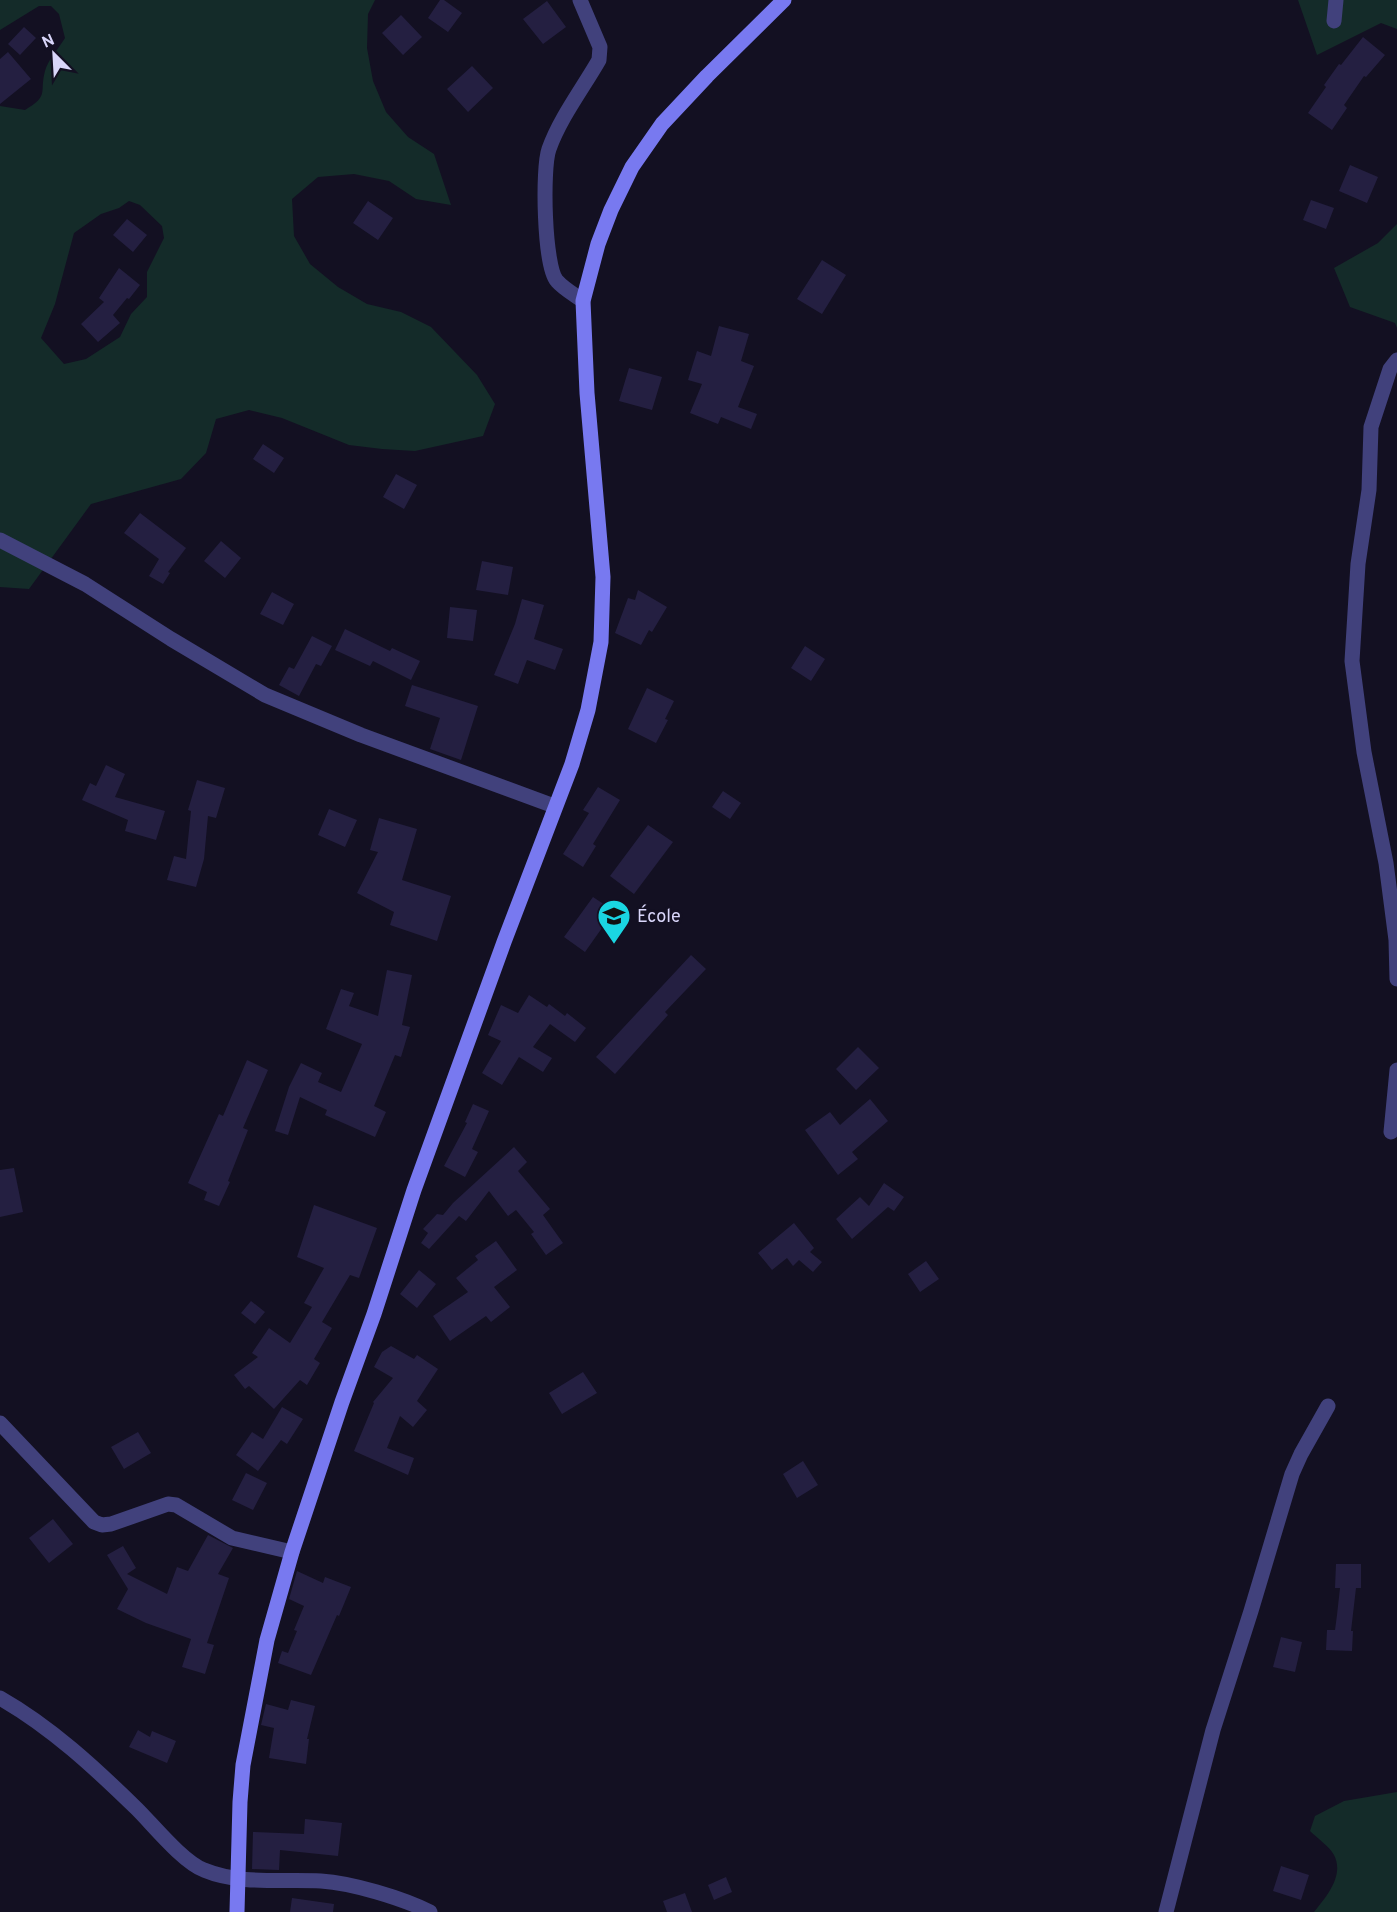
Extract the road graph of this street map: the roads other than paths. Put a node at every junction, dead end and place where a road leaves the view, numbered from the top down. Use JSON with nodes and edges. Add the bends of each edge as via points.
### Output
{"nodes":[{"id":1,"x":580,"y":0,"type":"edge"},
{"id":2,"x":784,"y":0,"type":"edge"},
{"id":3,"x":1336,"y":0,"type":"edge"},
{"id":4,"x":1334,"y":21,"type":"dead end"},
{"id":5,"x":583,"y":301,"type":"junction"},
{"id":6,"x":1397,"y":360,"type":"edge"},
{"id":7,"x":0,"y":540,"type":"edge"},
{"id":8,"x":554,"y":806,"type":"junction"},
{"id":9,"x":1397,"y":979,"type":"edge"},
{"id":10,"x":1397,"y":1070,"type":"edge"},
{"id":11,"x":1391,"y":1132,"type":"dead end"},
{"id":12,"x":1328,"y":1406,"type":"dead end"},
{"id":13,"x":0,"y":1424,"type":"edge"},
{"id":14,"x":292,"y":1552,"type":"junction"},
{"id":15,"x":0,"y":1698,"type":"edge"},
{"id":16,"x":237,"y":1878,"type":"junction"},
{"id":17,"x":237,"y":1912,"type":"edge"},
{"id":18,"x":430,"y":1912,"type":"edge"},
{"id":19,"x":1166,"y":1912,"type":"edge"}],
"edges":[{"from":1,"to":5,"type":"street","via":[[601,54],[555,134],[545,166],[547,254],[551,270],[557,281]]},
{"from":2,"to":5,"type":"main road","via":[[662,124],[632,167],[598,244]]},
{"from":3,"to":4,"type":"street"},
{"from":5,"to":8,"type":"main road","via":[[603,614],[588,710]]},
{"from":6,"to":9,"type":"street","via":[[1390,369],[1371,427],[1369,490],[1358,564],[1352,661],[1364,752],[1386,863]]},
{"from":7,"to":8,"type":"street","via":[[85,584],[265,695]]},
{"from":8,"to":14,"type":"main road","via":[[414,1190]]},
{"from":10,"to":11,"type":"street"},
{"from":12,"to":19,"type":"street","via":[[1292,1474],[1213,1730]]},
{"from":13,"to":14,"type":"street","via":[[94,1522],[111,1524],[168,1504],[176,1505],[232,1539]]},
{"from":14,"to":16,"type":"main road","via":[[267,1640],[246,1746]]},
{"from":15,"to":16,"type":"street","via":[[65,1742],[193,1863],[203,1870]]},
{"from":16,"to":17,"type":"main road"},
{"from":16,"to":18,"type":"street","via":[[333,1882]]}]}
